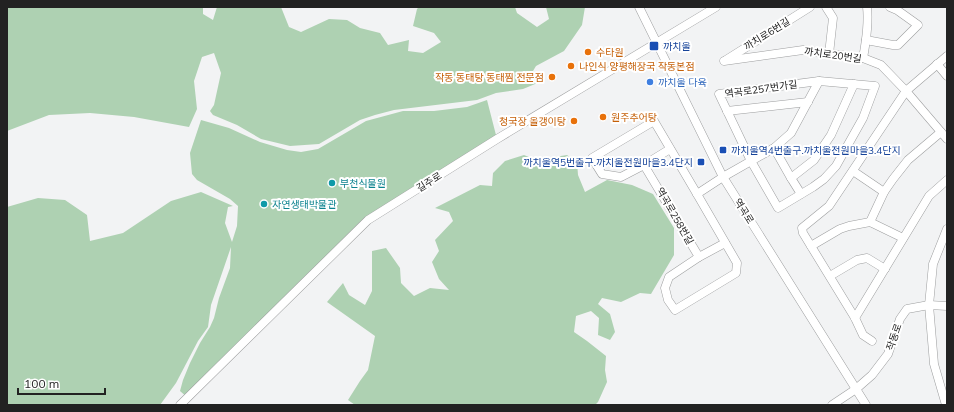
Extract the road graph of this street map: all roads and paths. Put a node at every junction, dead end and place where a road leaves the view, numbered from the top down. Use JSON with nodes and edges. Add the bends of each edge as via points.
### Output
{"nodes":[{"id":1,"x":639,"y":7,"type":"edge"},
{"id":2,"x":716,"y":7,"type":"edge"},
{"id":3,"x":810,"y":7,"type":"edge"},
{"id":4,"x":826,"y":7,"type":"edge"},
{"id":5,"x":867,"y":7,"type":"edge"},
{"id":6,"x":890,"y":7,"type":"edge"},
{"id":7,"x":866,"y":40,"type":"junction"},
{"id":8,"x":656,"y":44,"type":"junction"},
{"id":9,"x":828,"y":54,"type":"junction"},
{"id":10,"x":947,"y":56,"type":"edge"},
{"id":11,"x":863,"y":58,"type":"junction"},
{"id":12,"x":724,"y":61,"type":"joint"},
{"id":13,"x":937,"y":64,"type":"junction"},
{"id":14,"x":947,"y":76,"type":"edge"},
{"id":15,"x":820,"y":81,"type":"junction"},
{"id":16,"x":854,"y":84,"type":"junction"},
{"id":17,"x":906,"y":91,"type":"junction"},
{"id":18,"x":808,"y":102,"type":"junction"},
{"id":19,"x":727,"y":111,"type":"junction"},
{"id":20,"x":941,"y":132,"type":"junction"},
{"id":21,"x":947,"y":139,"type":"edge"},
{"id":22,"x":774,"y":148,"type":"junction"},
{"id":23,"x":670,"y":149,"type":"junction"},
{"id":24,"x":751,"y":161,"type":"junction"},
{"id":25,"x":644,"y":165,"type":"junction"},
{"id":26,"x":853,"y":171,"type":"junction"},
{"id":27,"x":723,"y":177,"type":"junction"},
{"id":28,"x":791,"y":178,"type":"junction"},
{"id":29,"x":947,"y":180,"type":"edge"},
{"id":30,"x":884,"y":192,"type":"junction"},
{"id":31,"x":697,"y":194,"type":"junction"},
{"id":32,"x":801,"y":194,"type":"junction"},
{"id":33,"x":870,"y":222,"type":"junction"},
{"id":34,"x":947,"y":229,"type":"edge"},
{"id":35,"x":903,"y":238,"type":"junction"},
{"id":36,"x":725,"y":243,"type":"junction"},
{"id":37,"x":811,"y":246,"type":"junction"},
{"id":38,"x":699,"y":258,"type":"junction"},
{"id":39,"x":885,"y":269,"type":"junction"},
{"id":40,"x":830,"y":276,"type":"junction"},
{"id":41,"x":928,"y":305,"type":"junction"},
{"id":42,"x":947,"y":306,"type":"edge"},
{"id":43,"x":855,"y":318,"type":"junction"},
{"id":44,"x":872,"y":341,"type":"dead end"},
{"id":45,"x":856,"y":390,"type":"junction"},
{"id":46,"x":180,"y":405,"type":"edge"},
{"id":47,"x":832,"y":405,"type":"edge"},
{"id":48,"x":866,"y":405,"type":"edge"},
{"id":49,"x":946,"y":405,"type":"edge"}],
"edges":[{"from":1,"to":8,"type":"street","name":"역곡로"},
{"from":2,"to":8,"type":"street","name":"길주로"},
{"from":3,"to":12,"type":"street","name":"까치로6번길"},
{"from":4,"to":9,"type":"street","via":[[833,18]]},
{"from":5,"to":7,"type":"street"},
{"from":6,"to":7,"type":"street","via":[[918,25],[898,45]]},
{"from":7,"to":11,"type":"street"},
{"from":8,"to":27,"type":"street","name":"역곡로"},
{"from":8,"to":46,"type":"street","name":"길주로","via":[[368,220]]},
{"from":9,"to":11,"type":"street","name":"까치로20번길"},
{"from":9,"to":12,"type":"street","name":"까치로20번길","via":[[803,50]]},
{"from":10,"to":13,"type":"street"},
{"from":11,"to":17,"type":"street","name":"까치로20번길","via":[[881,65]]},
{"from":13,"to":14,"type":"street"},
{"from":13,"to":17,"type":"street"},
{"from":15,"to":16,"type":"street","name":"역곡로257번가길"},
{"from":15,"to":18,"type":"street"},
{"from":15,"to":19,"type":"street","name":"역곡로257번가길","via":[[719,94]]},
{"from":16,"to":28,"type":"street","via":[[831,135],[814,160]]},
{"from":16,"to":32,"type":"street","name":"역곡로257번가길","via":[[875,86],[863,118],[836,166],[824,179]]},
{"from":17,"to":20,"type":"street","name":"까치로20번길"},
{"from":17,"to":26,"type":"street"},
{"from":18,"to":19,"type":"street"},
{"from":18,"to":22,"type":"street","via":[[791,133]]},
{"from":19,"to":24,"type":"street","name":"역곡로257번가길"},
{"from":20,"to":21,"type":"street","name":"까치로20번길"},
{"from":20,"to":30,"type":"street","via":[[908,160]]},
{"from":22,"to":24,"type":"street"},
{"from":22,"to":28,"type":"street"},
{"from":23,"to":25,"type":"street"},
{"from":23,"to":25,"type":"street","via":[[654,121],[592,158],[602,174],[621,177]]},
{"from":23,"to":31,"type":"street"},
{"from":24,"to":27,"type":"street"},
{"from":24,"to":32,"type":"street","name":"역곡로257번가길","via":[[778,208]]},
{"from":25,"to":38,"type":"street","name":"역곡로258번길"},
{"from":26,"to":30,"type":"street"},
{"from":26,"to":37,"type":"street","via":[[829,206],[802,228]]},
{"from":27,"to":31,"type":"street"},
{"from":27,"to":45,"type":"street","name":"역곡로"},
{"from":28,"to":32,"type":"street"},
{"from":29,"to":35,"type":"street","via":[[929,196]]},
{"from":30,"to":33,"type":"street"},
{"from":31,"to":36,"type":"street"},
{"from":33,"to":35,"type":"street"},
{"from":33,"to":37,"type":"street","via":[[840,229]]},
{"from":34,"to":41,"type":"street","via":[[933,264]]},
{"from":35,"to":39,"type":"street"},
{"from":36,"to":38,"type":"street"},
{"from":36,"to":38,"type":"street","via":[[737,264],[736,273],[675,310],[668,300],[665,288],[669,277]]},
{"from":37,"to":40,"type":"street"},
{"from":39,"to":40,"type":"street","via":[[867,258],[857,260]]},
{"from":39,"to":43,"type":"street"},
{"from":40,"to":43,"type":"street"},
{"from":41,"to":42,"type":"street","name":"작동로"},
{"from":41,"to":45,"type":"street","name":"작동로","via":[[907,308],[900,319],[888,354]]},
{"from":41,"to":49,"type":"street","via":[[934,364]]},
{"from":43,"to":44,"type":"street","via":[[863,334]]},
{"from":45,"to":47,"type":"street","name":"작동로"},
{"from":45,"to":48,"type":"street","name":"역곡로"}]}
